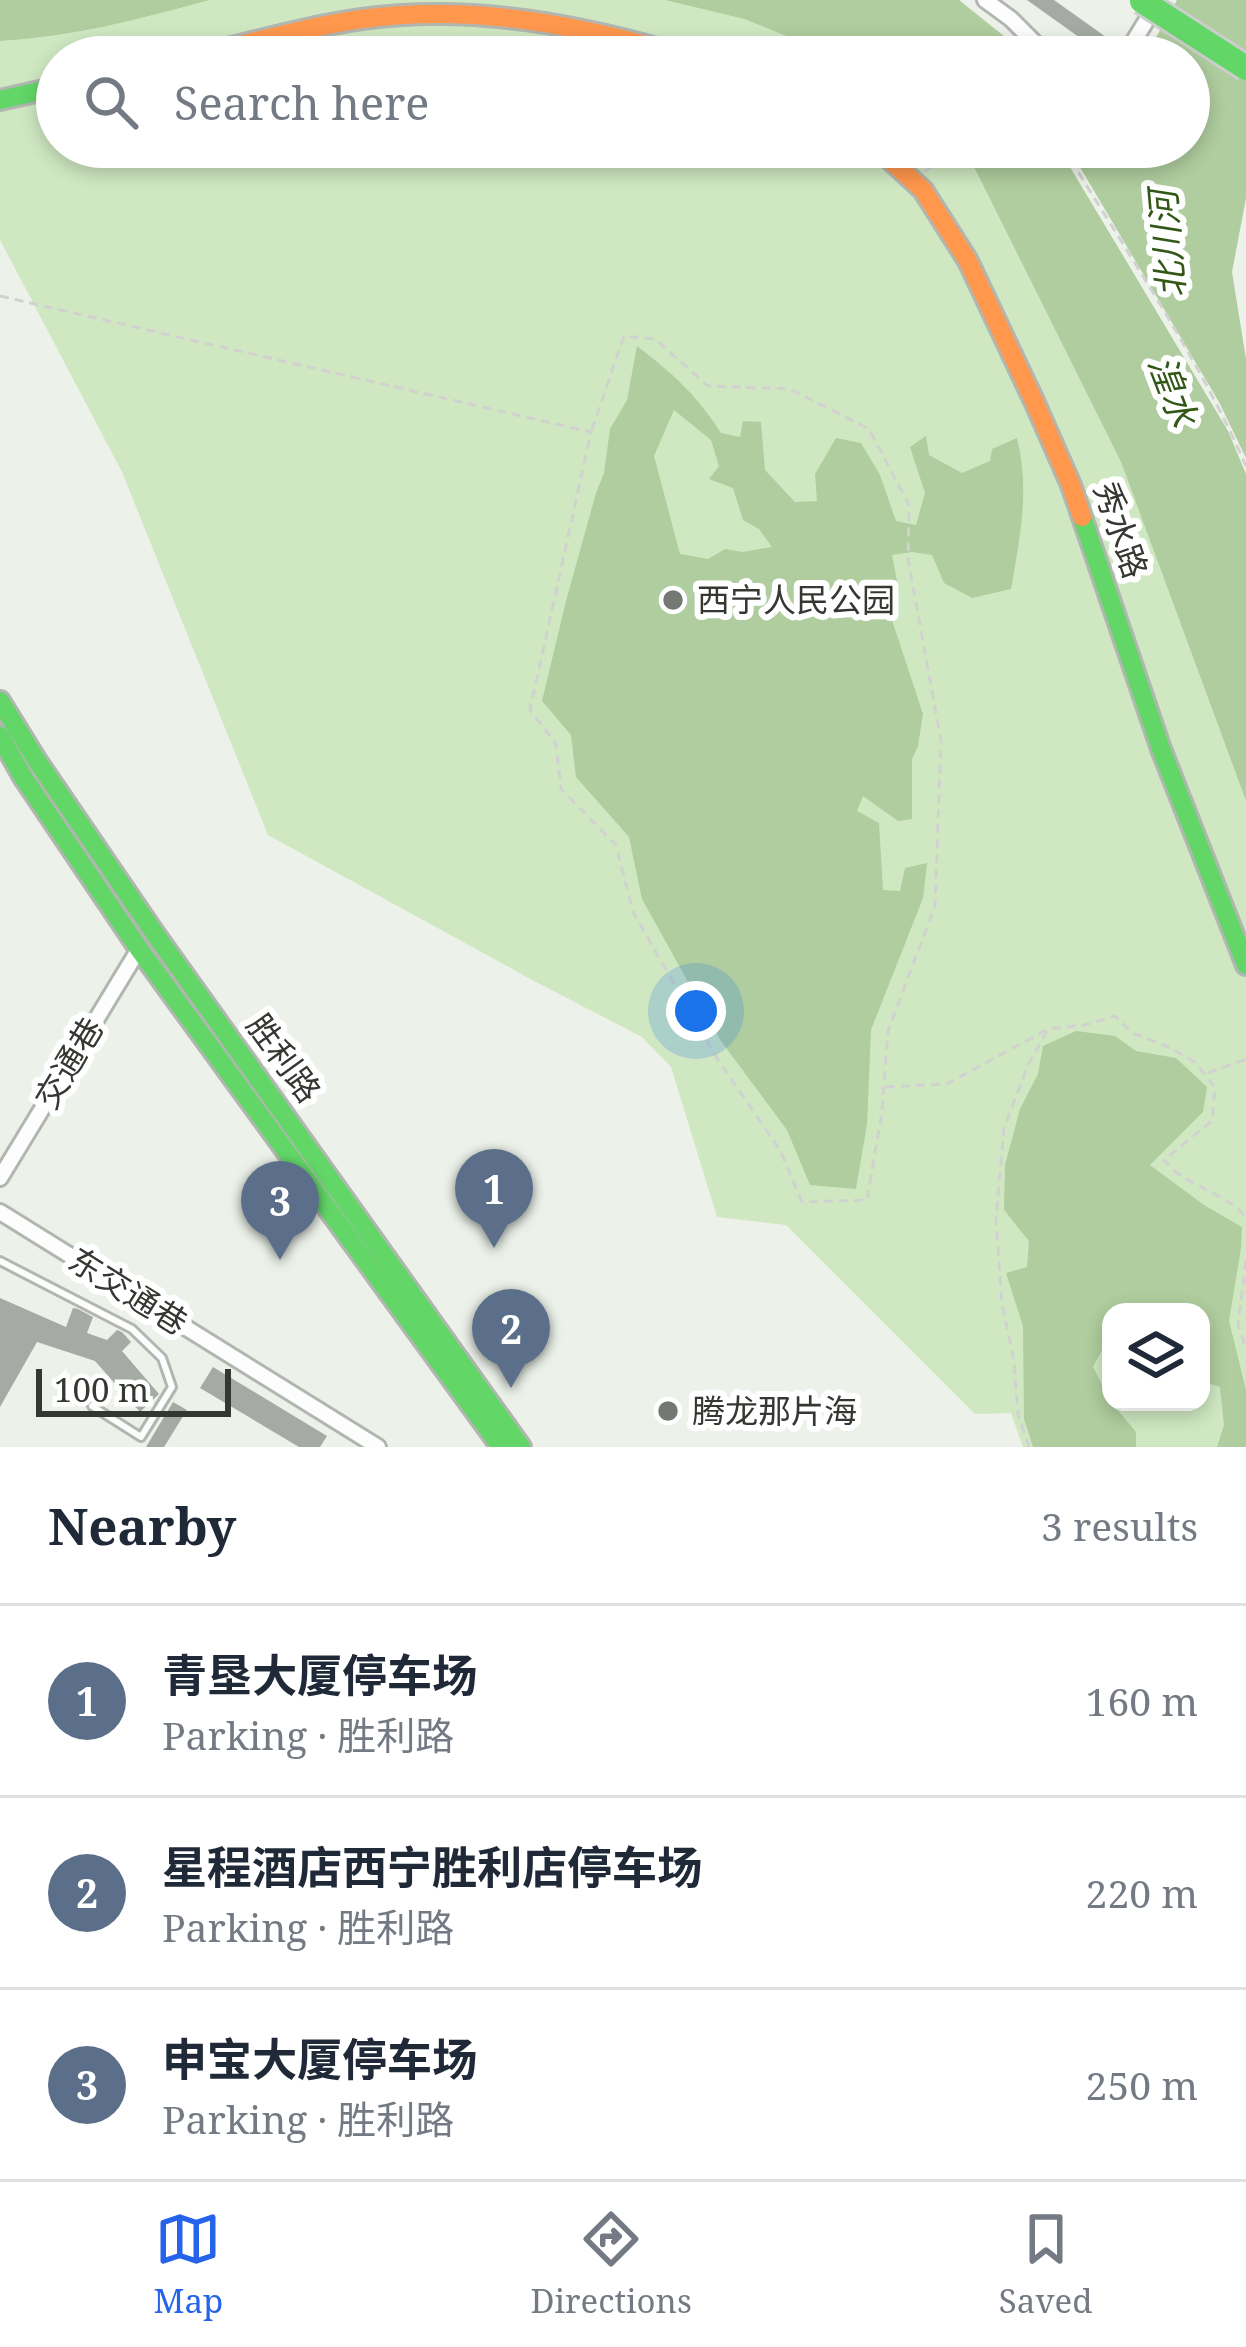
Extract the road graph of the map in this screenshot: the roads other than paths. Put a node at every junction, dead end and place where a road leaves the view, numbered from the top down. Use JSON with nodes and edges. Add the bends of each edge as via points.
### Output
{"nodes":[{"id":1,"x":985,"y":0,"type":"edge"},
{"id":2,"x":1159,"y":0,"type":"edge"},
{"id":3,"x":1142,"y":1,"type":"edge"},
{"id":4,"x":285,"y":36,"type":"edge"},
{"id":5,"x":622,"y":36,"type":"edge"},
{"id":6,"x":1027,"y":36,"type":"edge"},
{"id":7,"x":1137,"y":36,"type":"edge"},
{"id":8,"x":1196,"y":36,"type":"edge"},
{"id":9,"x":1210,"y":45,"type":"edge"},
{"id":10,"x":1246,"y":68,"type":"edge"},
{"id":11,"x":36,"y":92,"type":"edge"},
{"id":12,"x":0,"y":100,"type":"edge"},
{"id":13,"x":899,"y":168,"type":"edge"},
{"id":14,"x":0,"y":701,"type":"edge"},
{"id":15,"x":0,"y":736,"type":"edge"},
{"id":16,"x":139,"y":949,"type":"junction"},
{"id":17,"x":1246,"y":965,"type":"edge"},
{"id":18,"x":0,"y":1178,"type":"edge"},
{"id":19,"x":0,"y":1212,"type":"edge"},
{"id":20,"x":0,"y":1261,"type":"edge"},
{"id":21,"x":92,"y":1406,"type":"dead end"},
{"id":22,"x":378,"y":1447,"type":"edge"},
{"id":23,"x":501,"y":1447,"type":"edge"},
{"id":24,"x":521,"y":1447,"type":"edge"}],
"edges":[{"from":1,"to":6,"type":"street"},
{"from":2,"to":7,"type":"street"},
{"from":3,"to":8,"type":"main road","bridge":true},
{"from":4,"to":5,"type":"main road","via":[[441,12],[531,17]]},
{"from":9,"to":10,"type":"main road","bridge":true},
{"from":11,"to":12,"type":"main road"},
{"from":13,"to":17,"type":"main road","name":"秀水路","via":[[968,261],[1071,485]]},
{"from":14,"to":24,"type":"main road","name":"胜利路","via":[[155,934]]},
{"from":15,"to":16,"type":"main road","name":"胜利路"},
{"from":16,"to":18,"type":"street","name":"交通巷"},
{"from":16,"to":23,"type":"main road","name":"胜利路"},
{"from":19,"to":22,"type":"street","name":"东交通巷"},
{"from":20,"to":21,"type":"lane","via":[[132,1329],[162,1358],[172,1387],[141,1437]]}]}
